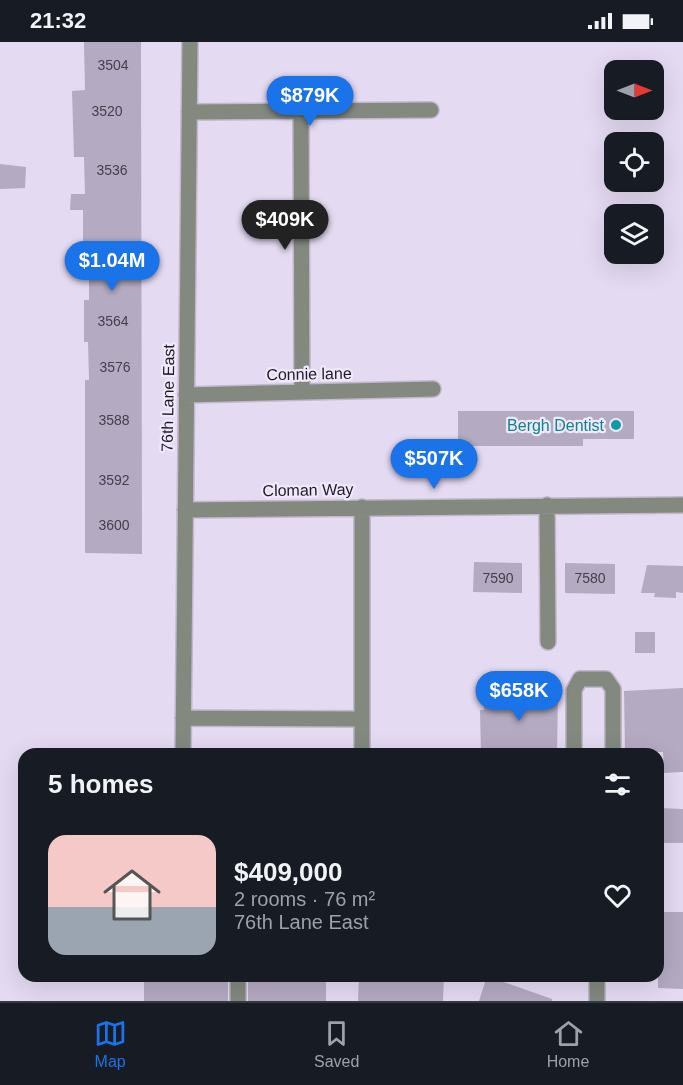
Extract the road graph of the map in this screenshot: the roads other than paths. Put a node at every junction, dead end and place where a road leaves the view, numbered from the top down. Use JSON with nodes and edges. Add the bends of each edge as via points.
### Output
{"nodes":[{"id":1,"x":190,"y":42,"type":"edge"},
{"id":2,"x":431,"y":110,"type":"dead end"},
{"id":3,"x":301,"y":111,"type":"junction"},
{"id":4,"x":189,"y":112,"type":"junction"},
{"id":5,"x":433,"y":389,"type":"dead end"},
{"id":6,"x":302,"y":391,"type":"junction"},
{"id":7,"x":186,"y":395,"type":"junction"},
{"id":8,"x":683,"y":505,"type":"edge"},
{"id":9,"x":547,"y":506,"type":"junction"},
{"id":10,"x":362,"y":507,"type":"junction"},
{"id":11,"x":185,"y":510,"type":"junction"},
{"id":12,"x":548,"y":642,"type":"dead end"},
{"id":13,"x":183,"y":718,"type":"junction"},
{"id":14,"x":362,"y":719,"type":"junction"},
{"id":15,"x":183,"y":748,"type":"edge"},
{"id":16,"x":362,"y":748,"type":"edge"},
{"id":17,"x":574,"y":748,"type":"edge"},
{"id":18,"x":613,"y":748,"type":"edge"},
{"id":19,"x":238,"y":982,"type":"edge"},
{"id":20,"x":597,"y":982,"type":"edge"},
{"id":21,"x":238,"y":1001,"type":"edge"},
{"id":22,"x":597,"y":1001,"type":"edge"}],
"edges":[{"from":1,"to":4,"type":"street","name":"76th Lane East"},
{"from":2,"to":3,"type":"street"},
{"from":3,"to":4,"type":"street"},
{"from":3,"to":6,"type":"street"},
{"from":4,"to":7,"type":"street","name":"76th Lane East"},
{"from":5,"to":6,"type":"street","name":"Connie lane"},
{"from":6,"to":7,"type":"street","name":"Connie lane"},
{"from":7,"to":11,"type":"street","name":"76th Lane East"},
{"from":8,"to":9,"type":"street","name":"Cloman Way"},
{"from":9,"to":10,"type":"street","name":"Cloman Way"},
{"from":9,"to":12,"type":"street"},
{"from":10,"to":11,"type":"street","name":"Cloman Way"},
{"from":10,"to":14,"type":"street"},
{"from":11,"to":13,"type":"street","name":"76th Lane East"},
{"from":13,"to":14,"type":"street"},
{"from":13,"to":15,"type":"street","name":"76th Lane East"},
{"from":14,"to":16,"type":"street"},
{"from":17,"to":18,"type":"street","via":[[574,690],[580,679],[606,679],[613,689]]},
{"from":19,"to":21,"type":"street"},
{"from":20,"to":22,"type":"street"}]}
